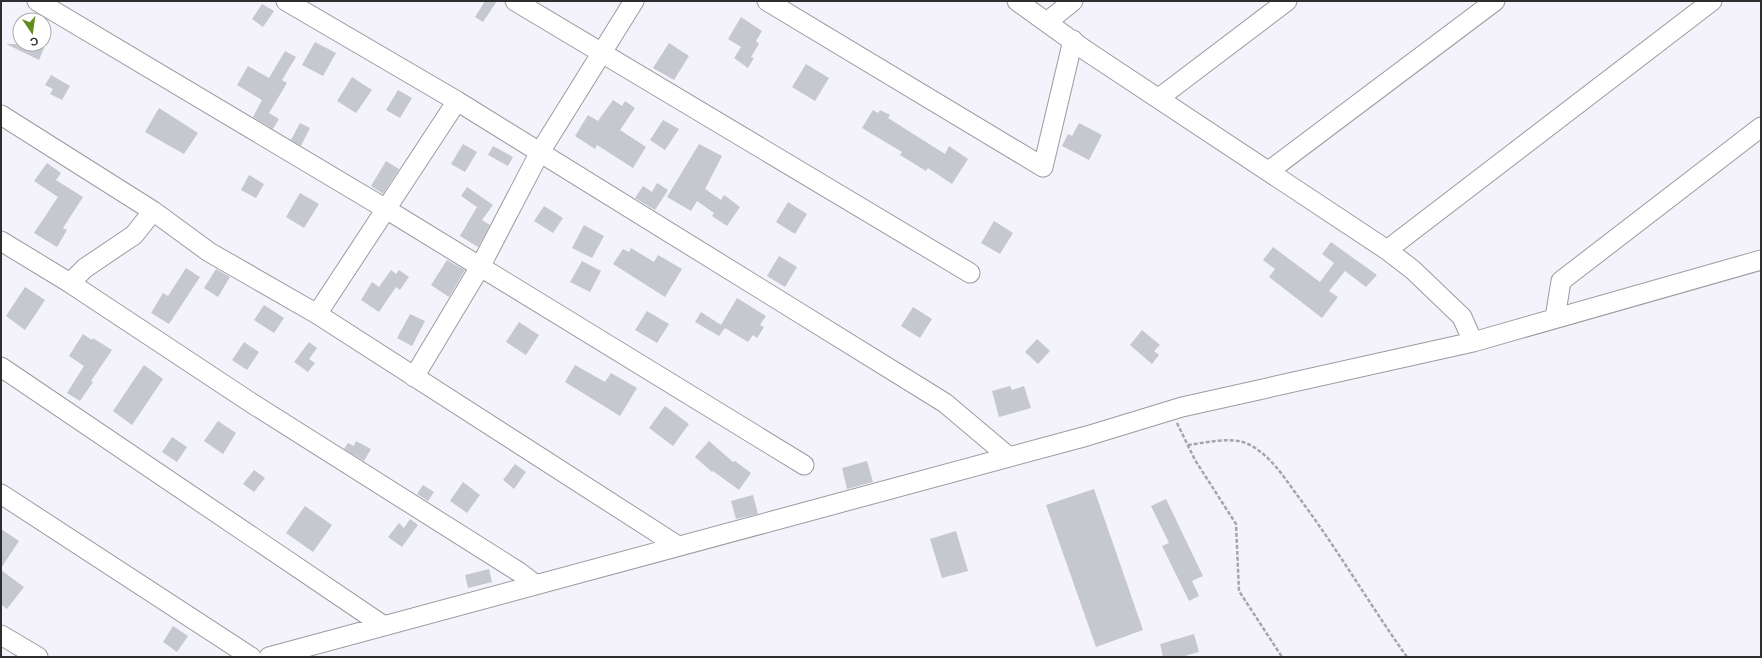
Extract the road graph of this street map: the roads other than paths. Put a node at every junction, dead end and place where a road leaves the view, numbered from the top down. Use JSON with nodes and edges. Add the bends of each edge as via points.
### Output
{"nodes":[{"id":1,"x":37,"y":1,"type":"edge"},
{"id":2,"x":286,"y":1,"type":"edge"},
{"id":3,"x":514,"y":1,"type":"edge"},
{"id":4,"x":634,"y":1,"type":"edge"},
{"id":5,"x":767,"y":1,"type":"edge"},
{"id":6,"x":1017,"y":1,"type":"edge"},
{"id":7,"x":1073,"y":1,"type":"edge"},
{"id":8,"x":1287,"y":1,"type":"edge"},
{"id":9,"x":1495,"y":1,"type":"edge"},
{"id":10,"x":1712,"y":1,"type":"edge"},
{"id":11,"x":1047,"y":22,"type":"junction"},
{"id":12,"x":1073,"y":40,"type":"junction"},
{"id":13,"x":602,"y":53,"type":"junction"},
{"id":14,"x":1159,"y":98,"type":"junction"},
{"id":15,"x":457,"y":101,"type":"junction"},
{"id":16,"x":1,"y":115,"type":"edge"},
{"id":17,"x":1761,"y":127,"type":"edge"},
{"id":18,"x":540,"y":152,"type":"junction"},
{"id":19,"x":1269,"y":172,"type":"junction"},
{"id":20,"x":386,"y":209,"type":"junction"},
{"id":21,"x":153,"y":211,"type":"junction"},
{"id":22,"x":1,"y":241,"type":"edge"},
{"id":23,"x":1387,"y":250,"type":"junction"},
{"id":24,"x":1761,"y":260,"type":"edge"},
{"id":25,"x":480,"y":267,"type":"junction"},
{"id":26,"x":970,"y":273,"type":"dead end"},
{"id":27,"x":70,"y":283,"type":"junction"},
{"id":28,"x":317,"y":314,"type":"junction"},
{"id":29,"x":1555,"y":318,"type":"junction"},
{"id":30,"x":1473,"y":342,"type":"junction"},
{"id":31,"x":1,"y":367,"type":"edge"},
{"id":32,"x":414,"y":377,"type":"junction"},
{"id":33,"x":1009,"y":457,"type":"junction"},
{"id":34,"x":804,"y":465,"type":"dead end"},
{"id":35,"x":1,"y":494,"type":"edge"},
{"id":36,"x":678,"y":546,"type":"junction"},
{"id":37,"x":536,"y":585,"type":"junction"},
{"id":38,"x":384,"y":626,"type":"junction"},
{"id":39,"x":1,"y":635,"type":"edge"},
{"id":40,"x":38,"y":657,"type":"edge"},
{"id":41,"x":251,"y":657,"type":"edge"},
{"id":42,"x":269,"y":657,"type":"edge"}],
"edges":[{"from":1,"to":20,"type":"street"},
{"from":2,"to":15,"type":"street"},
{"from":3,"to":13,"type":"street"},
{"from":4,"to":13,"type":"street"},
{"from":5,"to":12,"type":"street","via":[[1043,167]]},
{"from":6,"to":11,"type":"street"},
{"from":7,"to":11,"type":"street"},
{"from":8,"to":14,"type":"street"},
{"from":9,"to":19,"type":"street"},
{"from":10,"to":23,"type":"street"},
{"from":11,"to":12,"type":"street"},
{"from":12,"to":14,"type":"street"},
{"from":13,"to":18,"type":"street"},
{"from":13,"to":26,"type":"street"},
{"from":14,"to":19,"type":"street"},
{"from":15,"to":18,"type":"street"},
{"from":15,"to":20,"type":"street"},
{"from":16,"to":21,"type":"street"},
{"from":17,"to":29,"type":"street","via":[[1561,281]]},
{"from":18,"to":25,"type":"street"},
{"from":18,"to":33,"type":"street","via":[[945,403]]},
{"from":19,"to":23,"type":"street"},
{"from":20,"to":25,"type":"street"},
{"from":20,"to":28,"type":"street"},
{"from":21,"to":27,"type":"street","via":[[134,235],[85,268]]},
{"from":21,"to":28,"type":"street","via":[[209,252]]},
{"from":22,"to":27,"type":"street"},
{"from":23,"to":30,"type":"street","via":[[1413,270],[1462,317]]},
{"from":24,"to":29,"type":"street"},
{"from":25,"to":32,"type":"street"},
{"from":25,"to":34,"type":"street"},
{"from":27,"to":37,"type":"street"},
{"from":28,"to":32,"type":"street"},
{"from":29,"to":30,"type":"street"},
{"from":30,"to":33,"type":"street","via":[[1171,410]]},
{"from":31,"to":38,"type":"street"},
{"from":32,"to":36,"type":"street"},
{"from":33,"to":36,"type":"street"},
{"from":35,"to":41,"type":"street"},
{"from":36,"to":37,"type":"street"},
{"from":37,"to":38,"type":"street"},
{"from":38,"to":42,"type":"street"},
{"from":39,"to":40,"type":"street"}]}
